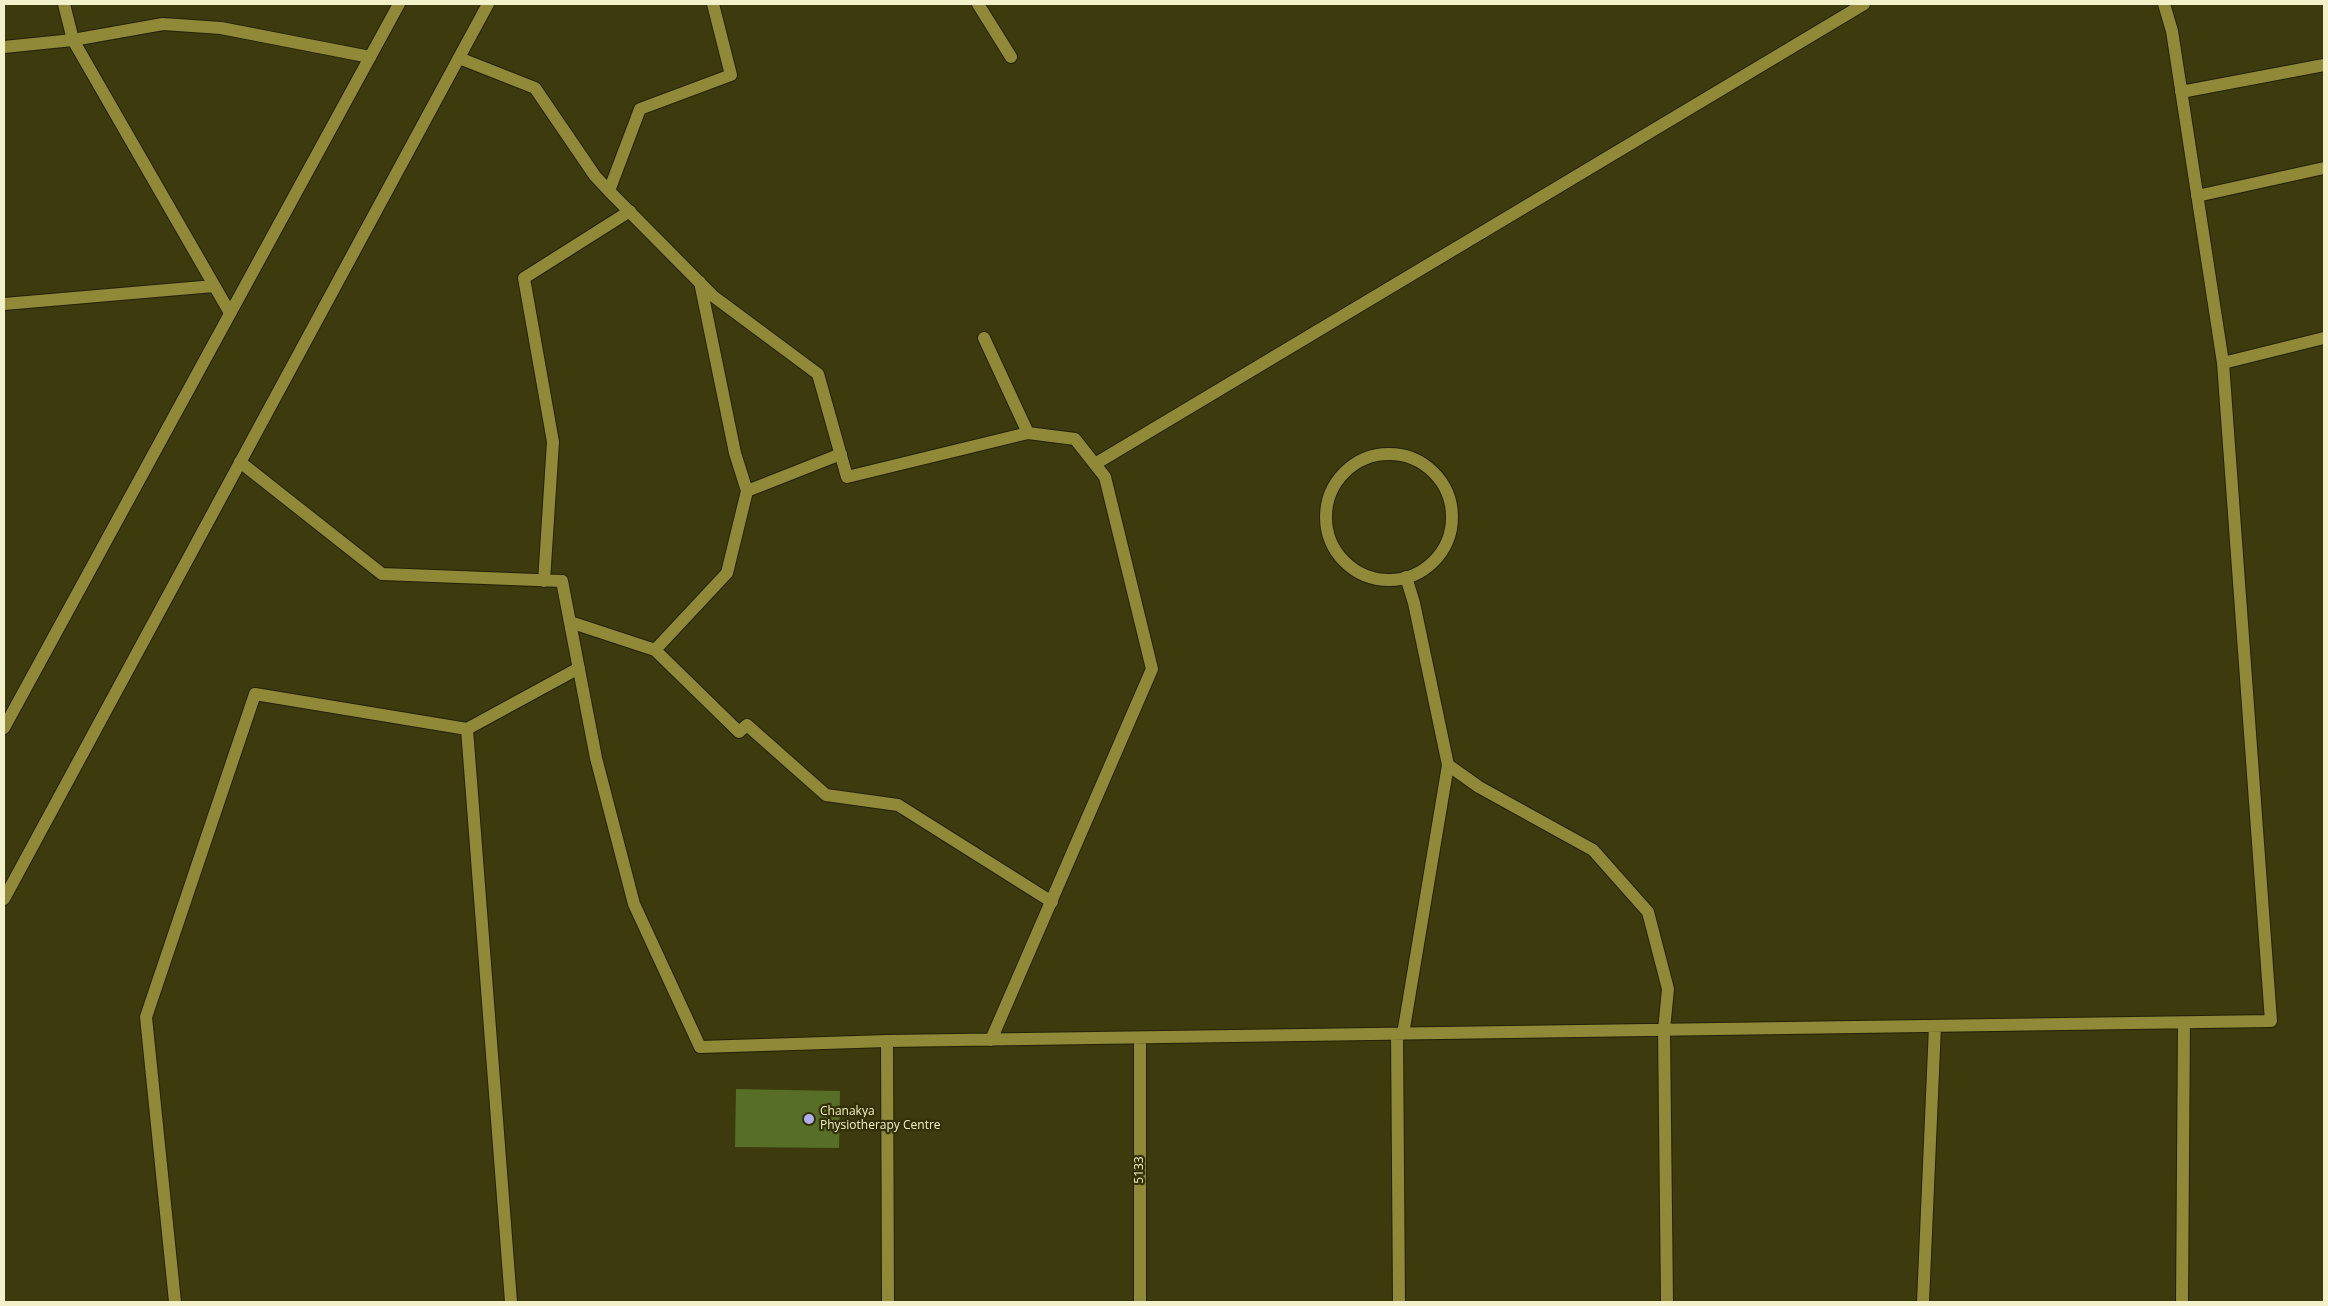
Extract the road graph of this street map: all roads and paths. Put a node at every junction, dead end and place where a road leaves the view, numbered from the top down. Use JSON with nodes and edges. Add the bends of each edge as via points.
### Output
{"nodes":[{"id":1,"x":64,"y":4,"type":"edge"},
{"id":2,"x":399,"y":4,"type":"edge"},
{"id":3,"x":488,"y":4,"type":"edge"},
{"id":4,"x":713,"y":4,"type":"edge"},
{"id":5,"x":978,"y":4,"type":"edge"},
{"id":6,"x":1864,"y":4,"type":"edge"},
{"id":7,"x":2164,"y":4,"type":"edge"},
{"id":8,"x":73,"y":40,"type":"junction"},
{"id":9,"x":4,"y":46,"type":"edge"},
{"id":10,"x":370,"y":57,"type":"junction"},
{"id":11,"x":1011,"y":57,"type":"dead end"},
{"id":12,"x":459,"y":58,"type":"junction"},
{"id":13,"x":2324,"y":64,"type":"edge"},
{"id":14,"x":2181,"y":92,"type":"junction"},
{"id":15,"x":2324,"y":168,"type":"edge"},
{"id":16,"x":609,"y":191,"type":"junction"},
{"id":17,"x":2197,"y":196,"type":"junction"},
{"id":18,"x":630,"y":211,"type":"junction"},
{"id":19,"x":700,"y":282,"type":"junction"},
{"id":20,"x":214,"y":286,"type":"junction"},
{"id":21,"x":4,"y":304,"type":"edge"},
{"id":22,"x":230,"y":313,"type":"junction"},
{"id":23,"x":984,"y":338,"type":"dead end"},
{"id":24,"x":2324,"y":338,"type":"edge"},
{"id":25,"x":2223,"y":363,"type":"junction"},
{"id":26,"x":1028,"y":432,"type":"junction"},
{"id":27,"x":841,"y":454,"type":"junction"},
{"id":28,"x":240,"y":462,"type":"junction"},
{"id":29,"x":1095,"y":464,"type":"junction"},
{"id":30,"x":747,"y":491,"type":"junction"},
{"id":31,"x":1406,"y":577,"type":"junction"},
{"id":32,"x":544,"y":581,"type":"junction"},
{"id":33,"x":570,"y":622,"type":"junction"},
{"id":34,"x":655,"y":650,"type":"junction"},
{"id":35,"x":579,"y":668,"type":"junction"},
{"id":36,"x":4,"y":728,"type":"edge"},
{"id":37,"x":466,"y":729,"type":"junction"},
{"id":38,"x":1448,"y":766,"type":"junction"},
{"id":39,"x":4,"y":899,"type":"edge"},
{"id":40,"x":1052,"y":902,"type":"junction"},
{"id":41,"x":2184,"y":1023,"type":"junction"},
{"id":42,"x":1935,"y":1026,"type":"junction"},
{"id":43,"x":1664,"y":1030,"type":"junction"},
{"id":44,"x":1400,"y":1034,"type":"junction"},
{"id":45,"x":1140,"y":1038,"type":"junction"},
{"id":46,"x":991,"y":1040,"type":"junction"},
{"id":47,"x":887,"y":1041,"type":"junction"},
{"id":48,"x":175,"y":1302,"type":"edge"},
{"id":49,"x":511,"y":1302,"type":"edge"},
{"id":50,"x":888,"y":1302,"type":"edge"},
{"id":51,"x":1140,"y":1302,"type":"edge"},
{"id":52,"x":1398,"y":1302,"type":"edge"},
{"id":53,"x":1667,"y":1302,"type":"edge"},
{"id":54,"x":1923,"y":1302,"type":"edge"},
{"id":55,"x":2182,"y":1302,"type":"edge"}],
"edges":[{"from":1,"to":8,"type":"street"},
{"from":2,"to":10,"type":"street"},
{"from":3,"to":12,"type":"street"},
{"from":4,"to":16,"type":"street","via":[[731,75],[640,109]]},
{"from":5,"to":11,"type":"street"},
{"from":6,"to":29,"type":"street"},
{"from":7,"to":14,"type":"street","via":[[2172,31]]},
{"from":8,"to":9,"type":"street"},
{"from":8,"to":10,"type":"street","via":[[162,24],[220,28]]},
{"from":8,"to":20,"type":"street"},
{"from":10,"to":22,"type":"street"},
{"from":12,"to":16,"type":"street","via":[[535,88],[595,176]]},
{"from":12,"to":28,"type":"street"},
{"from":13,"to":14,"type":"street"},
{"from":14,"to":17,"type":"street"},
{"from":15,"to":17,"type":"street"},
{"from":16,"to":18,"type":"street"},
{"from":17,"to":25,"type":"street"},
{"from":18,"to":19,"type":"street"},
{"from":18,"to":32,"type":"street","via":[[524,278],[553,442]]},
{"from":19,"to":27,"type":"street","via":[[713,296],[818,374]]},
{"from":19,"to":30,"type":"street","via":[[734,453]]},
{"from":20,"to":21,"type":"street"},
{"from":20,"to":22,"type":"street"},
{"from":22,"to":36,"type":"street"},
{"from":23,"to":26,"type":"street"},
{"from":24,"to":25,"type":"street"},
{"from":25,"to":41,"type":"street","via":[[2272,1021]]},
{"from":26,"to":27,"type":"street","via":[[847,478]]},
{"from":26,"to":29,"type":"street","via":[[1075,439]]},
{"from":27,"to":30,"type":"street"},
{"from":28,"to":32,"type":"street","via":[[382,574]]},
{"from":28,"to":39,"type":"street"},
{"from":29,"to":40,"type":"street","via":[[1106,477],[1152,669]]},
{"from":30,"to":34,"type":"street","via":[[727,574]]},
{"from":31,"to":31,"type":"street","via":[[1375,578],[1356,571],[1340,558],[1330,541],[1325,520],[1327,500],[1350,467],[1367,457],[1388,453],[1407,456],[1426,465],[1440,479],[1448,496],[1451,524],[1442,550],[1430,565]]},
{"from":31,"to":38,"type":"street"},
{"from":32,"to":33,"type":"street","via":[[562,581]]},
{"from":33,"to":34,"type":"street"},
{"from":33,"to":35,"type":"street"},
{"from":34,"to":40,"type":"street","via":[[739,732],[747,725],[826,795],[898,805]]},
{"from":35,"to":37,"type":"street"},
{"from":35,"to":47,"type":"street","via":[[596,758],[634,904],[700,1047]]},
{"from":37,"to":48,"type":"street","via":[[255,694],[146,1017]]},
{"from":37,"to":49,"type":"street"},
{"from":38,"to":43,"type":"street","via":[[1479,787],[1593,850],[1648,912],[1668,989]]},
{"from":38,"to":44,"type":"street"},
{"from":40,"to":46,"type":"street"},
{"from":41,"to":42,"type":"street"},
{"from":41,"to":55,"type":"street"},
{"from":42,"to":43,"type":"street"},
{"from":42,"to":54,"type":"street"},
{"from":43,"to":44,"type":"street"},
{"from":43,"to":53,"type":"street"},
{"from":44,"to":45,"type":"street"},
{"from":44,"to":52,"type":"street"},
{"from":45,"to":46,"type":"street"},
{"from":45,"to":51,"type":"street","name":"5133"},
{"from":46,"to":47,"type":"street"},
{"from":47,"to":50,"type":"street"}]}
